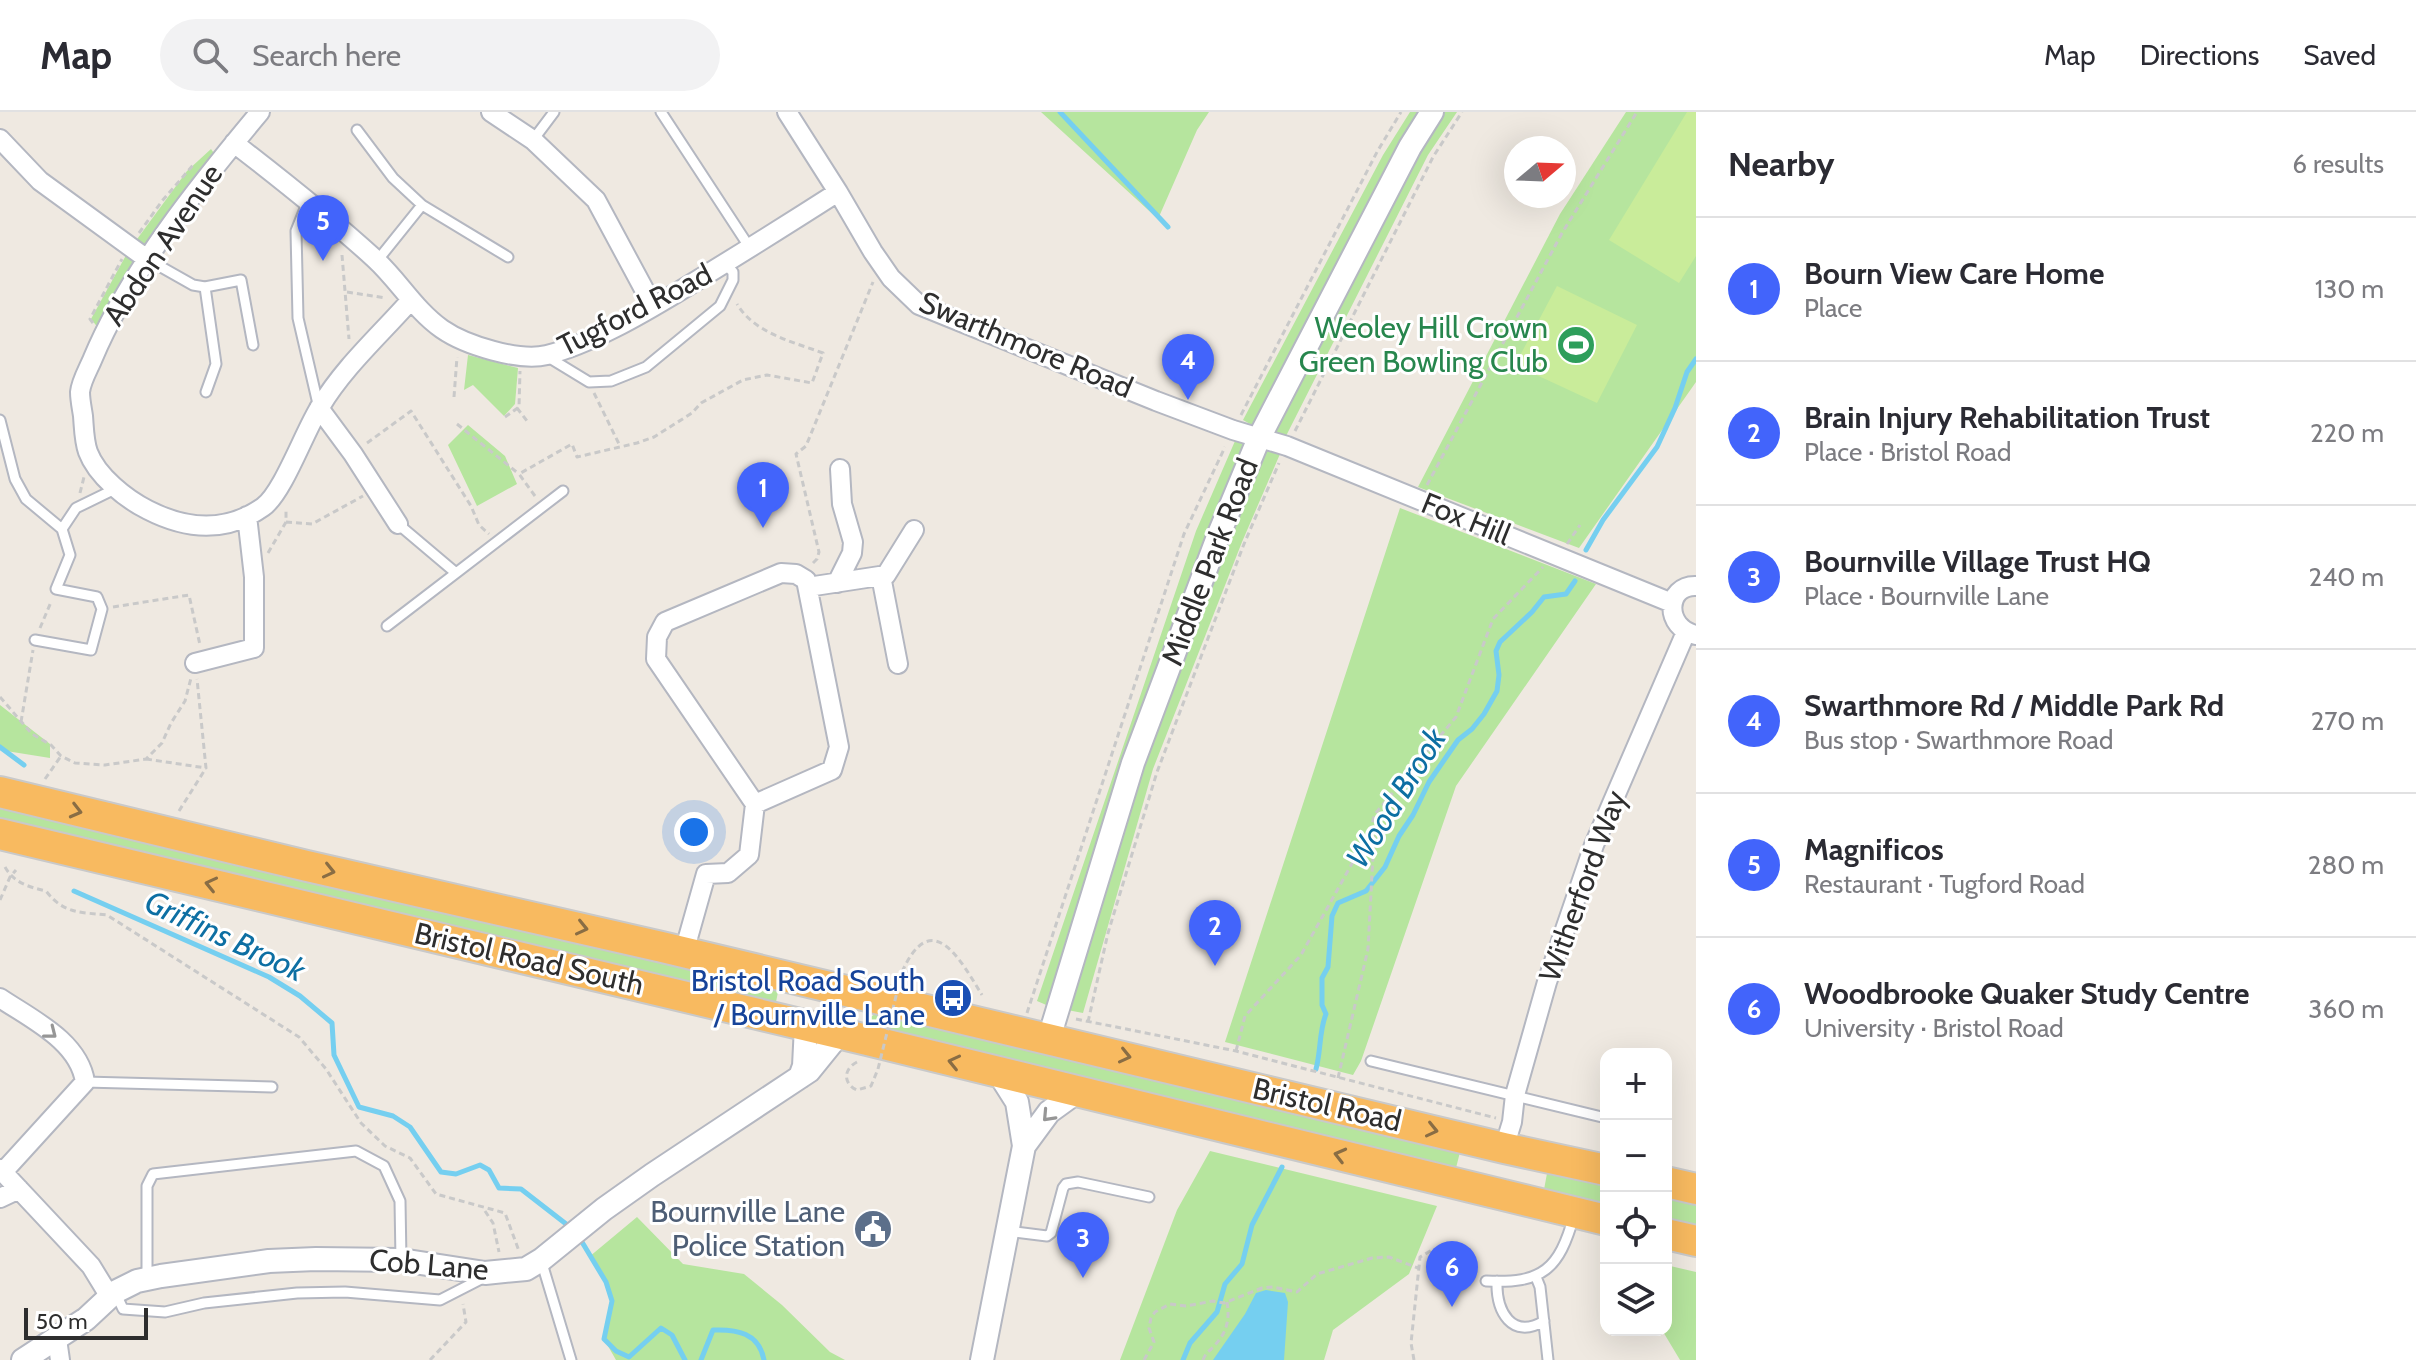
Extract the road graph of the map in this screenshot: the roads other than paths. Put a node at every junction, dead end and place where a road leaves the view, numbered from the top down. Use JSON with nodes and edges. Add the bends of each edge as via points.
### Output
{"nodes":[{"id":1,"x":260,"y":112,"type":"edge"},
{"id":2,"x":491,"y":112,"type":"edge"},
{"id":3,"x":554,"y":112,"type":"edge"},
{"id":4,"x":661,"y":112,"type":"edge"},
{"id":5,"x":787,"y":112,"type":"edge"},
{"id":6,"x":1432,"y":112,"type":"edge"},
{"id":7,"x":357,"y":130,"type":"dead end"},
{"id":8,"x":0,"y":140,"type":"edge"},
{"id":9,"x":533,"y":140,"type":"junction"},
{"id":10,"x":234,"y":143,"type":"junction"},
{"id":11,"x":838,"y":192,"type":"junction"},
{"id":12,"x":308,"y":201,"type":"junction"},
{"id":13,"x":422,"y":205,"type":"junction"},
{"id":14,"x":750,"y":248,"type":"junction"},
{"id":15,"x":508,"y":257,"type":"dead end"},
{"id":16,"x":147,"y":259,"type":"junction"},
{"id":17,"x":377,"y":261,"type":"junction"},
{"id":18,"x":725,"y":264,"type":"junction"},
{"id":19,"x":205,"y":287,"type":"junction"},
{"id":20,"x":410,"y":301,"type":"junction"},
{"id":21,"x":653,"y":306,"type":"junction"},
{"id":22,"x":253,"y":345,"type":"dead end"},
{"id":23,"x":545,"y":355,"type":"junction"},
{"id":24,"x":206,"y":392,"type":"dead end"},
{"id":25,"x":319,"y":408,"type":"junction"},
{"id":26,"x":0,"y":420,"type":"edge"},
{"id":27,"x":1259,"y":438,"type":"junction"},
{"id":28,"x":840,"y":469,"type":"dead end"},
{"id":29,"x":115,"y":489,"type":"junction"},
{"id":30,"x":563,"y":491,"type":"dead end"},
{"id":31,"x":247,"y":516,"type":"junction"},
{"id":32,"x":398,"y":524,"type":"joint"},
{"id":33,"x":62,"y":529,"type":"junction"},
{"id":34,"x":914,"y":530,"type":"dead end"},
{"id":35,"x":456,"y":573,"type":"junction"},
{"id":36,"x":881,"y":576,"type":"junction"},
{"id":37,"x":803,"y":582,"type":"junction"},
{"id":38,"x":837,"y":583,"type":"junction"},
{"id":39,"x":1696,"y":586,"type":"edge"},
{"id":40,"x":1672,"y":603,"type":"junction"},
{"id":41,"x":387,"y":626,"type":"dead end"},
{"id":42,"x":1691,"y":633,"type":"edge"},
{"id":43,"x":35,"y":640,"type":"dead end"},
{"id":44,"x":199,"y":662,"type":"road end"},
{"id":45,"x":898,"y":664,"type":"dead end"},
{"id":46,"x":0,"y":792,"type":"edge"},
{"id":47,"x":755,"y":804,"type":"junction"},
{"id":48,"x":0,"y":834,"type":"edge"},
{"id":49,"x":684,"y":952,"type":"junction"},
{"id":50,"x":783,"y":977,"type":"junction"},
{"id":51,"x":832,"y":988,"type":"junction"},
{"id":52,"x":0,"y":998,"type":"edge"},
{"id":53,"x":877,"y":998,"type":"junction"},
{"id":54,"x":775,"y":1018,"type":"junction"},
{"id":55,"x":806,"y":1026,"type":"junction"},
{"id":56,"x":1049,"y":1038,"type":"junction"},
{"id":57,"x":856,"y":1045,"type":"junction"},
{"id":58,"x":1371,"y":1061,"type":"dead end"},
{"id":59,"x":998,"y":1072,"type":"junction"},
{"id":60,"x":800,"y":1077,"type":"junction"},
{"id":61,"x":85,"y":1082,"type":"junction"},
{"id":62,"x":272,"y":1087,"type":"dead end"},
{"id":63,"x":1067,"y":1089,"type":"junction"},
{"id":64,"x":1515,"y":1095,"type":"junction"},
{"id":65,"x":1600,"y":1116,"type":"edge"},
{"id":66,"x":1495,"y":1139,"type":"junction"},
{"id":67,"x":1024,"y":1146,"type":"junction"},
{"id":68,"x":1538,"y":1156,"type":"junction"},
{"id":69,"x":1600,"y":1169,"type":"edge"},
{"id":70,"x":2,"y":1171,"type":"edge"},
{"id":71,"x":1672,"y":1183,"type":"edge"},
{"id":72,"x":19,"y":1189,"type":"junction"},
{"id":73,"x":1480,"y":1189,"type":"junction"},
{"id":74,"x":1696,"y":1189,"type":"edge"},
{"id":75,"x":1149,"y":1197,"type":"dead end"},
{"id":76,"x":0,"y":1198,"type":"edge"},
{"id":77,"x":1528,"y":1201,"type":"junction"},
{"id":78,"x":1575,"y":1212,"type":"junction"},
{"id":79,"x":1600,"y":1218,"type":"edge"},
{"id":80,"x":1007,"y":1231,"type":"junction"},
{"id":81,"x":1672,"y":1235,"type":"edge"},
{"id":82,"x":1696,"y":1241,"type":"edge"},
{"id":83,"x":401,"y":1260,"type":"junction"},
{"id":84,"x":514,"y":1268,"type":"junction"},
{"id":85,"x":1536,"y":1277,"type":"junction"},
{"id":86,"x":147,"y":1279,"type":"junction"},
{"id":87,"x":113,"y":1295,"type":"junction"},
{"id":88,"x":1544,"y":1321,"type":"junction"},
{"id":89,"x":58,"y":1349,"type":"edge"},
{"id":90,"x":23,"y":1360,"type":"edge"},
{"id":91,"x":571,"y":1360,"type":"edge"},
{"id":92,"x":982,"y":1360,"type":"edge"},
{"id":93,"x":1548,"y":1360,"type":"edge"}],
"edges":[{"from":1,"to":10,"type":"street","name":"Abdon Avenue"},
{"from":2,"to":9,"type":"street"},
{"from":3,"to":9,"type":"lane"},
{"from":4,"to":14,"type":"lane"},
{"from":5,"to":11,"type":"street","name":"Swarthmore Road"},
{"from":6,"to":27,"type":"street","name":"Middle Park Road"},
{"from":7,"to":13,"type":"lane","via":[[393,178]]},
{"from":8,"to":16,"type":"street","via":[[40,181]]},
{"from":9,"to":21,"type":"street","via":[[596,200]]},
{"from":10,"to":12,"type":"street","name":"Tugford Road"},
{"from":10,"to":16,"type":"street","name":"Abdon Avenue"},
{"from":11,"to":14,"type":"street","name":"Tugford Road"},
{"from":11,"to":27,"type":"street","name":"Swarthmore Road","via":[[891,278],[919,305]]},
{"from":12,"to":17,"type":"street","name":"Tugford Road"},
{"from":12,"to":25,"type":"lane","via":[[296,231],[298,318]]},
{"from":13,"to":15,"type":"lane"},
{"from":13,"to":17,"type":"lane"},
{"from":14,"to":18,"type":"street","name":"Tugford Road"},
{"from":16,"to":19,"type":"lane"},
{"from":16,"to":29,"type":"street","name":"Abdon Avenue","via":[[103,334],[80,391],[89,454]]},
{"from":17,"to":20,"type":"street","name":"Tugford Road"},
{"from":18,"to":21,"type":"street","name":"Tugford Road"},
{"from":18,"to":23,"type":"lane","name":"Tugford Road","via":[[733,280],[720,306],[646,367],[611,381],[589,382]]},
{"from":19,"to":22,"type":"lane","via":[[241,280]]},
{"from":19,"to":24,"type":"lane","via":[[216,364]]},
{"from":20,"to":23,"type":"street","name":"Tugford Road","via":[[459,338],[511,355]]},
{"from":20,"to":25,"type":"street","name":"Abdon Avenue","via":[[351,363]]},
{"from":21,"to":23,"type":"street","name":"Tugford Road"},
{"from":25,"to":31,"type":"street","name":"Abdon Avenue","via":[[266,505]]},
{"from":25,"to":32,"type":"street"},
{"from":26,"to":33,"type":"lane","via":[[15,479],[26,499]]},
{"from":27,"to":40,"type":"street","name":"Fox Hill"},
{"from":27,"to":56,"type":"street","name":"Middle Park Road","via":[[1133,763]]},
{"from":28,"to":38,"type":"street","via":[[842,504],[853,542]]},
{"from":29,"to":31,"type":"street","name":"Abdon Avenue","via":[[177,523],[226,524]]},
{"from":29,"to":33,"type":"lane","via":[[76,508]]},
{"from":30,"to":35,"type":"lane"},
{"from":31,"to":44,"type":"street","via":[[254,648]]},
{"from":32,"to":35,"type":"lane"},
{"from":33,"to":43,"type":"lane","via":[[70,555],[56,589],[97,597],[102,609],[91,650]]},
{"from":34,"to":36,"type":"street"},
{"from":35,"to":41,"type":"lane"},
{"from":36,"to":38,"type":"street"},
{"from":36,"to":45,"type":"street"},
{"from":37,"to":38,"type":"street"},
{"from":37,"to":47,"type":"street","via":[[839,747],[832,770]]},
{"from":37,"to":47,"type":"street","via":[[781,573],[665,622],[657,637],[656,659]]},
{"from":39,"to":40,"type":"street","via":[[1677,593]]},
{"from":40,"to":42,"type":"street","via":[[1680,629]]},
{"from":42,"to":64,"type":"street","name":"Witherford Way","via":[[1594,845]]},
{"from":46,"to":49,"type":"highway","name":"Bristol Road South","one_way":true},
{"from":47,"to":49,"type":"street","via":[[749,855],[728,873],[706,874]]},
{"from":54,"to":48,"type":"highway","name":"Bristol Road South","one_way":true},
{"from":49,"to":50,"type":"highway","name":"Bristol Road South"},
{"from":50,"to":51,"type":"highway","name":"Bristol Road South"},
{"from":50,"to":54,"type":"highway","via":[[789,998]]},
{"from":51,"to":53,"type":"highway","name":"Bristol Road South"},
{"from":51,"to":55,"type":"highway","via":[[807,1003]]},
{"from":51,"to":57,"type":"highway","via":[[848,1002]]},
{"from":52,"to":61,"type":"street","one_way":true,"via":[[65,1045]]},
{"from":53,"to":56,"type":"highway","name":"Bristol Road South"},
{"from":53,"to":57,"type":"highway","via":[[861,1017]]},
{"from":54,"to":55,"type":"highway","name":"Bristol Road South"},
{"from":55,"to":57,"type":"highway","name":"Bristol Road South"},
{"from":55,"to":60,"type":"street"},
{"from":56,"to":66,"type":"highway","name":"Bristol Road","one_way":true},
{"from":59,"to":57,"type":"highway","name":"Bristol Road South","one_way":true},
{"from":57,"to":60,"type":"street"},
{"from":58,"to":64,"type":"lane"},
{"from":59,"to":63,"type":"highway","name":"Bristol Road South"},
{"from":59,"to":67,"type":"street","via":[[1017,1102]]},
{"from":60,"to":84,"type":"street","via":[[568,1238]]},
{"from":61,"to":62,"type":"lane"},
{"from":61,"to":70,"type":"street"},
{"from":63,"to":67,"type":"street","one_way":true},
{"from":73,"to":63,"type":"highway","name":"Bristol Road","one_way":true},
{"from":64,"to":65,"type":"lane"},
{"from":64,"to":66,"type":"street","name":"Witherford Way"},
{"from":66,"to":68,"type":"highway","name":"Bristol Road"},
{"from":66,"to":73,"type":"highway"},
{"from":67,"to":80,"type":"street"},
{"from":68,"to":69,"type":"highway","name":"Bristol Road"},
{"from":68,"to":77,"type":"highway"},
{"from":70,"to":72,"type":"street"},
{"from":71,"to":74,"type":"highway"},
{"from":72,"to":76,"type":"street"},
{"from":72,"to":87,"type":"street"},
{"from":73,"to":77,"type":"highway","name":"Bristol Road"},
{"from":75,"to":80,"type":"lane","via":[[1070,1183],[1063,1188],[1051,1233]]},
{"from":77,"to":78,"type":"highway","name":"Bristol Road"},
{"from":78,"to":79,"type":"highway","name":"Bristol Road"},
{"from":78,"to":85,"type":"lane","via":[[1559,1254]]},
{"from":80,"to":92,"type":"street"},
{"from":81,"to":82,"type":"highway"},
{"from":83,"to":84,"type":"street","name":"Cob Lane"},
{"from":83,"to":86,"type":"street","name":"Cob Lane","via":[[269,1261]]},
{"from":83,"to":86,"type":"lane","via":[[400,1201],[384,1166],[356,1151],[153,1174],[147,1186]]},
{"from":84,"to":87,"type":"lane","via":[[440,1300],[297,1293],[165,1312],[123,1309]]},
{"from":84,"to":91,"type":"lane"},
{"from":85,"to":88,"type":"lane"},
{"from":85,"to":88,"type":"lane","via":[[1492,1281],[1508,1321],[1524,1329]]},
{"from":86,"to":87,"type":"street","name":"Cob Lane"},
{"from":87,"to":89,"type":"street","name":"Cob Lane"},
{"from":88,"to":93,"type":"lane"},
{"from":89,"to":90,"type":"street","name":"Cob Lane"}]}
